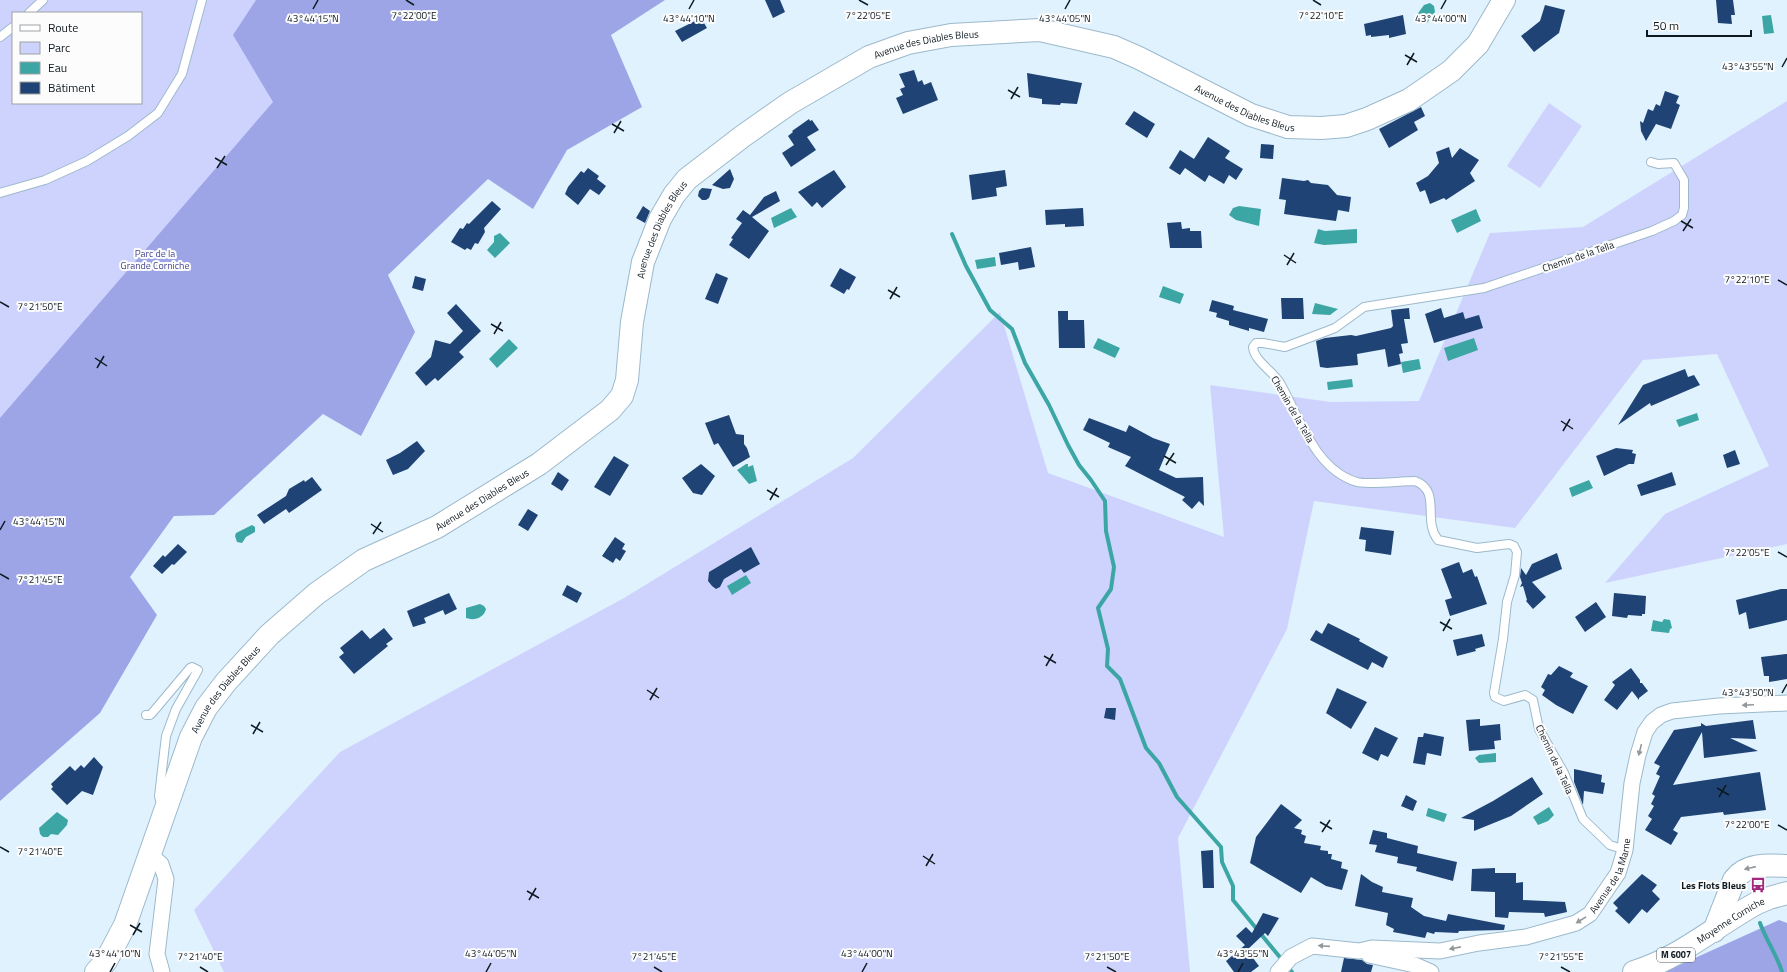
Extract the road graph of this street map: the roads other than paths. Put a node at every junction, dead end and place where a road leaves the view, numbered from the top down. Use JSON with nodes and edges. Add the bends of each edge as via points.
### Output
{"nodes":[{"id":1,"x":43,"y":0,"type":"edge"},
{"id":2,"x":202,"y":0,"type":"edge"},
{"id":3,"x":1504,"y":0,"type":"edge"},
{"id":4,"x":30,"y":12,"type":"edge"},
{"id":5,"x":12,"y":28,"type":"edge"},
{"id":6,"x":0,"y":37,"type":"edge"},
{"id":7,"x":1651,"y":162,"type":"dead end"},
{"id":8,"x":0,"y":193,"type":"edge"},
{"id":9,"x":1787,"y":703,"type":"edge"},
{"id":10,"x":146,"y":715,"type":"dead end"},
{"id":11,"x":163,"y":815,"type":"junction"},
{"id":12,"x":1625,"y":850,"type":"junction"},
{"id":13,"x":149,"y":854,"type":"junction"},
{"id":14,"x":1787,"y":866,"type":"edge"},
{"id":15,"x":1787,"y":893,"type":"edge"},
{"id":16,"x":1729,"y":895,"type":"junction"},
{"id":17,"x":1748,"y":908,"type":"junction"},
{"id":18,"x":1714,"y":931,"type":"junction"},
{"id":19,"x":1359,"y":951,"type":"junction"},
{"id":20,"x":1280,"y":970,"type":"edge"},
{"id":21,"x":96,"y":972,"type":"edge"},
{"id":22,"x":162,"y":972,"type":"edge"},
{"id":23,"x":1431,"y":972,"type":"edge"},
{"id":24,"x":1634,"y":972,"type":"edge"}],
"edges":[{"from":1,"to":4,"type":"lane"},
{"from":2,"to":8,"type":"lane","via":[[182,74],[158,113],[128,136],[87,161],[45,180]]},
{"from":3,"to":11,"type":"main road","name":"Avenue des Diables Bleus","via":[[1478,44],[1451,71],[1409,100],[1346,126],[1288,127],[1251,115],[1114,47],[1040,30],[958,34],[908,43],[869,57],[790,103],[703,165],[674,195],[660,219],[643,262],[632,322],[627,380],[622,396],[610,410],[539,464],[464,511],[437,527],[364,560],[316,594],[269,635],[206,708],[191,737]]},
{"from":5,"to":6,"type":"lane"},
{"from":7,"to":12,"type":"lane","name":"Chemin de la Tella","via":[[1674,163],[1684,180],[1685,199],[1682,215],[1667,225],[1484,288],[1364,307],[1335,328],[1285,347],[1256,343],[1253,347],[1255,355],[1280,384],[1308,438],[1335,470],[1358,482],[1421,483],[1428,492],[1431,527],[1438,540],[1477,548],[1512,544],[1516,548],[1515,575],[1507,602],[1495,697],[1504,701],[1525,695],[1533,700],[1539,729],[1564,774],[1583,819],[1610,845]]},
{"from":9,"to":12,"type":"street","name":"Avenue de la Marne","one_way":true,"via":[[1672,711],[1652,722],[1642,741],[1634,776]]},
{"from":10,"to":11,"type":"lane","via":[[153,712],[190,668],[198,670],[176,709],[166,736],[159,796]]},
{"from":11,"to":13,"type":"main road","name":"Avenue des Diables Bleus"},
{"from":12,"to":19,"type":"street","name":"Avenue de la Marne","one_way":true,"via":[[1618,873],[1601,900],[1590,914],[1576,923],[1539,934],[1440,951],[1372,948]]},
{"from":13,"to":21,"type":"main road","name":"Avenue des Diables Bleus","via":[[125,925],[106,961]]},
{"from":13,"to":22,"type":"street","via":[[161,864],[166,879],[157,954]]},
{"from":14,"to":16,"type":"main road","one_way":true,"via":[[1767,865],[1744,869],[1734,880]]},
{"from":15,"to":17,"type":"main road","name":"Moyenne Corniche","number":"M 6007"},
{"from":16,"to":17,"type":"main road","via":[[1738,904]]},
{"from":16,"to":18,"type":"main road"},
{"from":17,"to":18,"type":"main road","name":"Moyenne Corniche","number":"M 6007"},
{"from":18,"to":24,"type":"main road","name":"Moyenne Corniche","number":"M 6007","via":[[1663,962]]},
{"from":19,"to":20,"type":"street","name":"Avenue de la Marne","one_way":true,"via":[[1312,946],[1291,957]]},
{"from":19,"to":23,"type":"street","via":[[1415,965]]}]}
